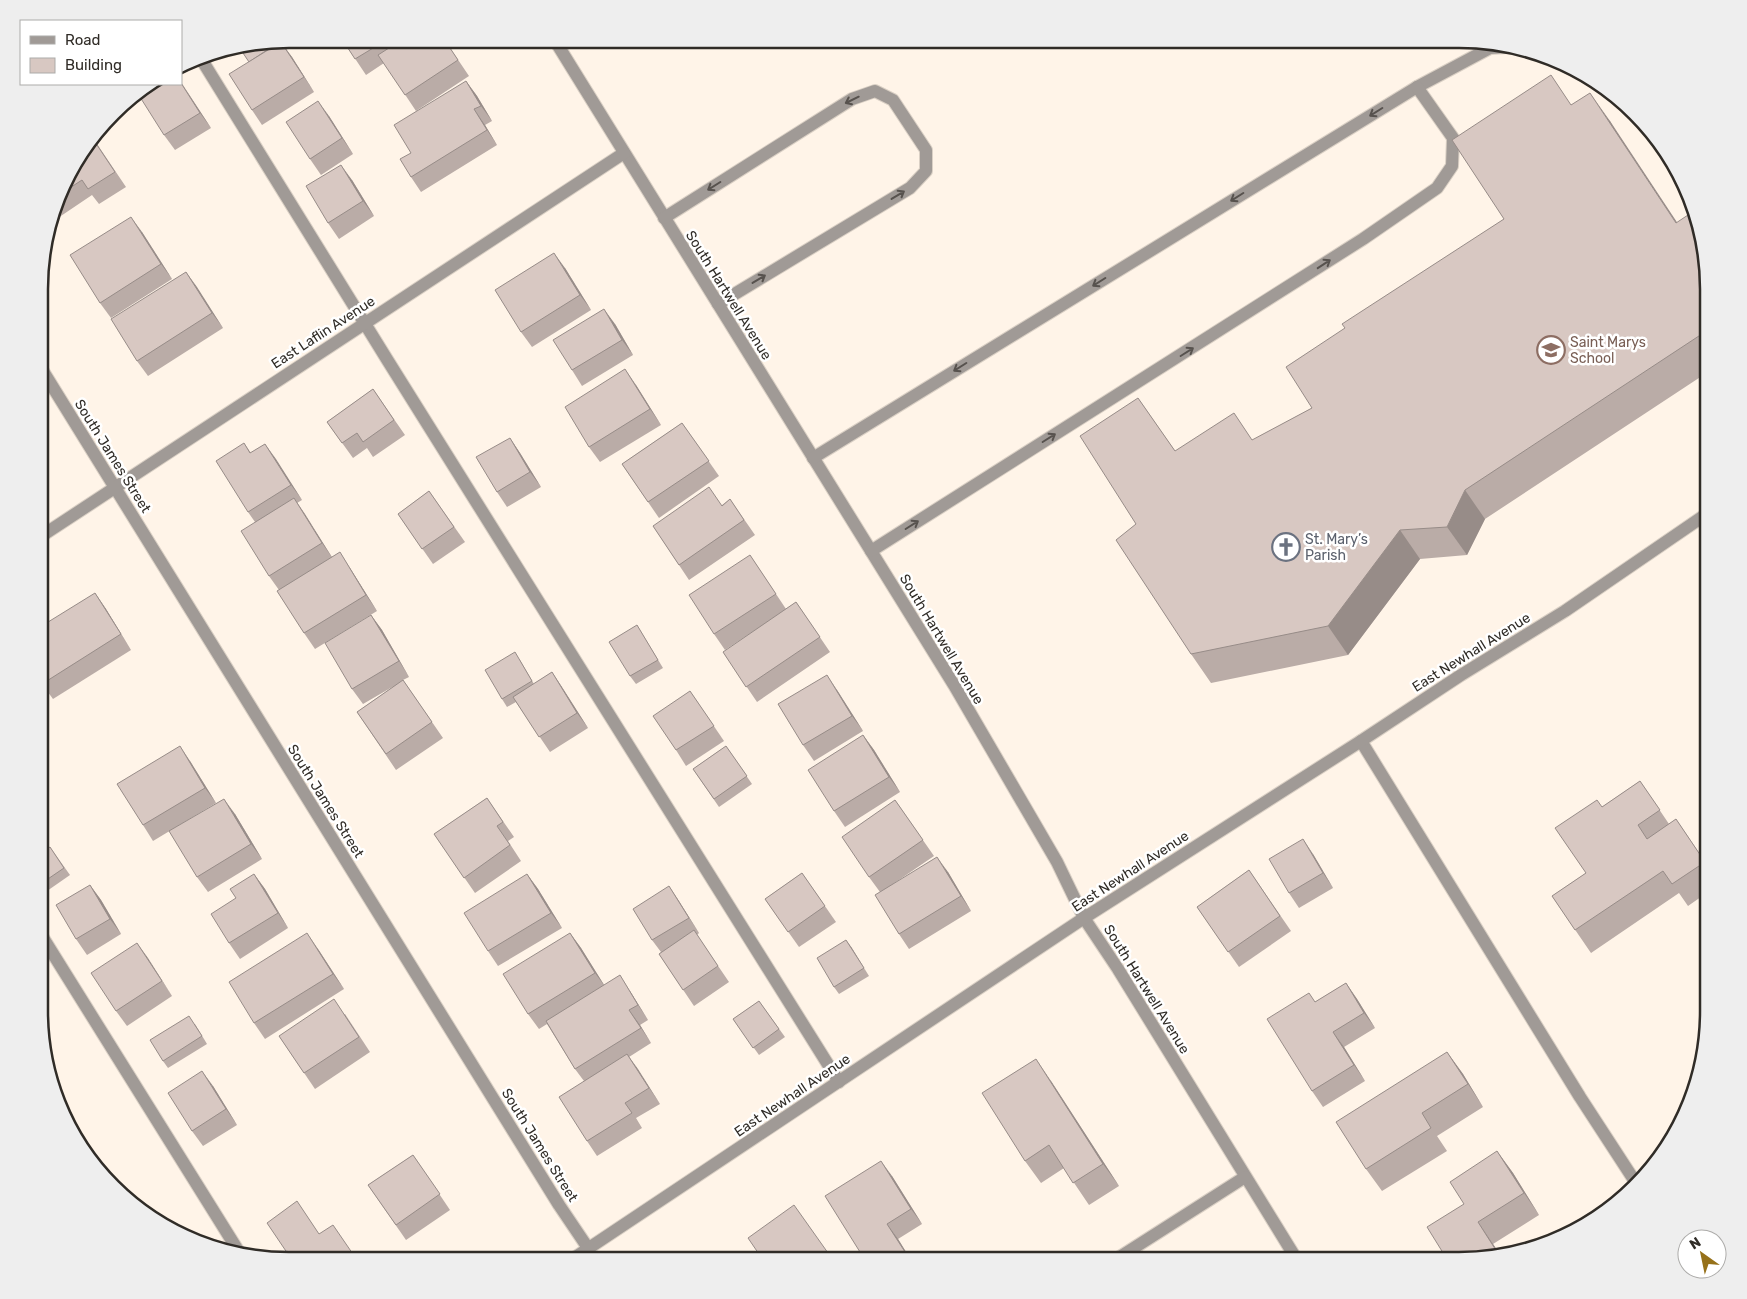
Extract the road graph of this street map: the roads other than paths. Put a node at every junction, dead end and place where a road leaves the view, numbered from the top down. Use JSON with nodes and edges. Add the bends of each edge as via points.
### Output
{"nodes":[{"id":1,"x":560,"y":48,"type":"edge"},
{"id":2,"x":1487,"y":50,"type":"edge"},
{"id":3,"x":204,"y":63,"type":"edge"},
{"id":4,"x":1417,"y":87,"type":"junction"},
{"id":5,"x":624,"y":153,"type":"junction"},
{"id":6,"x":664,"y":218,"type":"junction"},
{"id":7,"x":718,"y":304,"type":"junction"},
{"id":8,"x":364,"y":323,"type":"junction"},
{"id":9,"x":48,"y":379,"type":"edge"},
{"id":10,"x":813,"y":458,"type":"junction"},
{"id":11,"x":115,"y":488,"type":"junction"},
{"id":12,"x":1700,"y":518,"type":"edge"},
{"id":13,"x":48,"y":532,"type":"edge"},
{"id":14,"x":871,"y":551,"type":"junction"},
{"id":15,"x":1361,"y":741,"type":"junction"},
{"id":16,"x":1084,"y":918,"type":"junction"},
{"id":17,"x":48,"y":946,"type":"edge"},
{"id":18,"x":839,"y":1082,"type":"junction"},
{"id":19,"x":1245,"y":1177,"type":"junction"},
{"id":20,"x":1632,"y":1177,"type":"edge"},
{"id":21,"x":236,"y":1246,"type":"edge"},
{"id":22,"x":588,"y":1248,"type":"junction"},
{"id":23,"x":582,"y":1252,"type":"edge"},
{"id":24,"x":1128,"y":1252,"type":"edge"},
{"id":25,"x":1292,"y":1252,"type":"edge"}],
"edges":[{"from":1,"to":5,"type":"street","name":"South Hartwell Avenue"},
{"from":2,"to":4,"type":"street"},
{"from":3,"to":8,"type":"street"},
{"from":4,"to":10,"type":"street","one_way":true},
{"from":14,"to":4,"type":"street","one_way":true,"via":[[1363,239],[1437,188],[1452,166],[1452,138]]},
{"from":5,"to":6,"type":"street","name":"South Hartwell Avenue"},
{"from":5,"to":8,"type":"street","name":"East Laflin Avenue"},
{"from":6,"to":7,"type":"street","name":"South Hartwell Avenue"},
{"from":7,"to":6,"type":"street","one_way":true,"via":[[910,188],[926,170],[926,150],[893,100],[875,91],[852,99]]},
{"from":7,"to":10,"type":"street","name":"South Hartwell Avenue"},
{"from":8,"to":11,"type":"street","name":"East Laflin Avenue"},
{"from":8,"to":18,"type":"street"},
{"from":9,"to":11,"type":"street","name":"South James Street"},
{"from":10,"to":14,"type":"street","name":"South Hartwell Avenue"},
{"from":11,"to":13,"type":"street","name":"East Laflin Avenue"},
{"from":11,"to":22,"type":"street","name":"South James Street"},
{"from":12,"to":15,"type":"street","name":"East Newhall Avenue","via":[[1565,611]]},
{"from":14,"to":16,"type":"street","name":"South Hartwell Avenue","via":[[954,685],[1052,854]]},
{"from":15,"to":16,"type":"street","name":"East Newhall Avenue"},
{"from":15,"to":20,"type":"street"},
{"from":16,"to":18,"type":"street","name":"East Newhall Avenue"},
{"from":16,"to":19,"type":"street","name":"South Hartwell Avenue"},
{"from":17,"to":21,"type":"street"},
{"from":18,"to":22,"type":"street","name":"East Newhall Avenue"},
{"from":19,"to":24,"type":"street"},
{"from":19,"to":25,"type":"street","name":"South Hartwell Avenue"},
{"from":22,"to":23,"type":"street","name":"East Newhall Avenue"}]}
